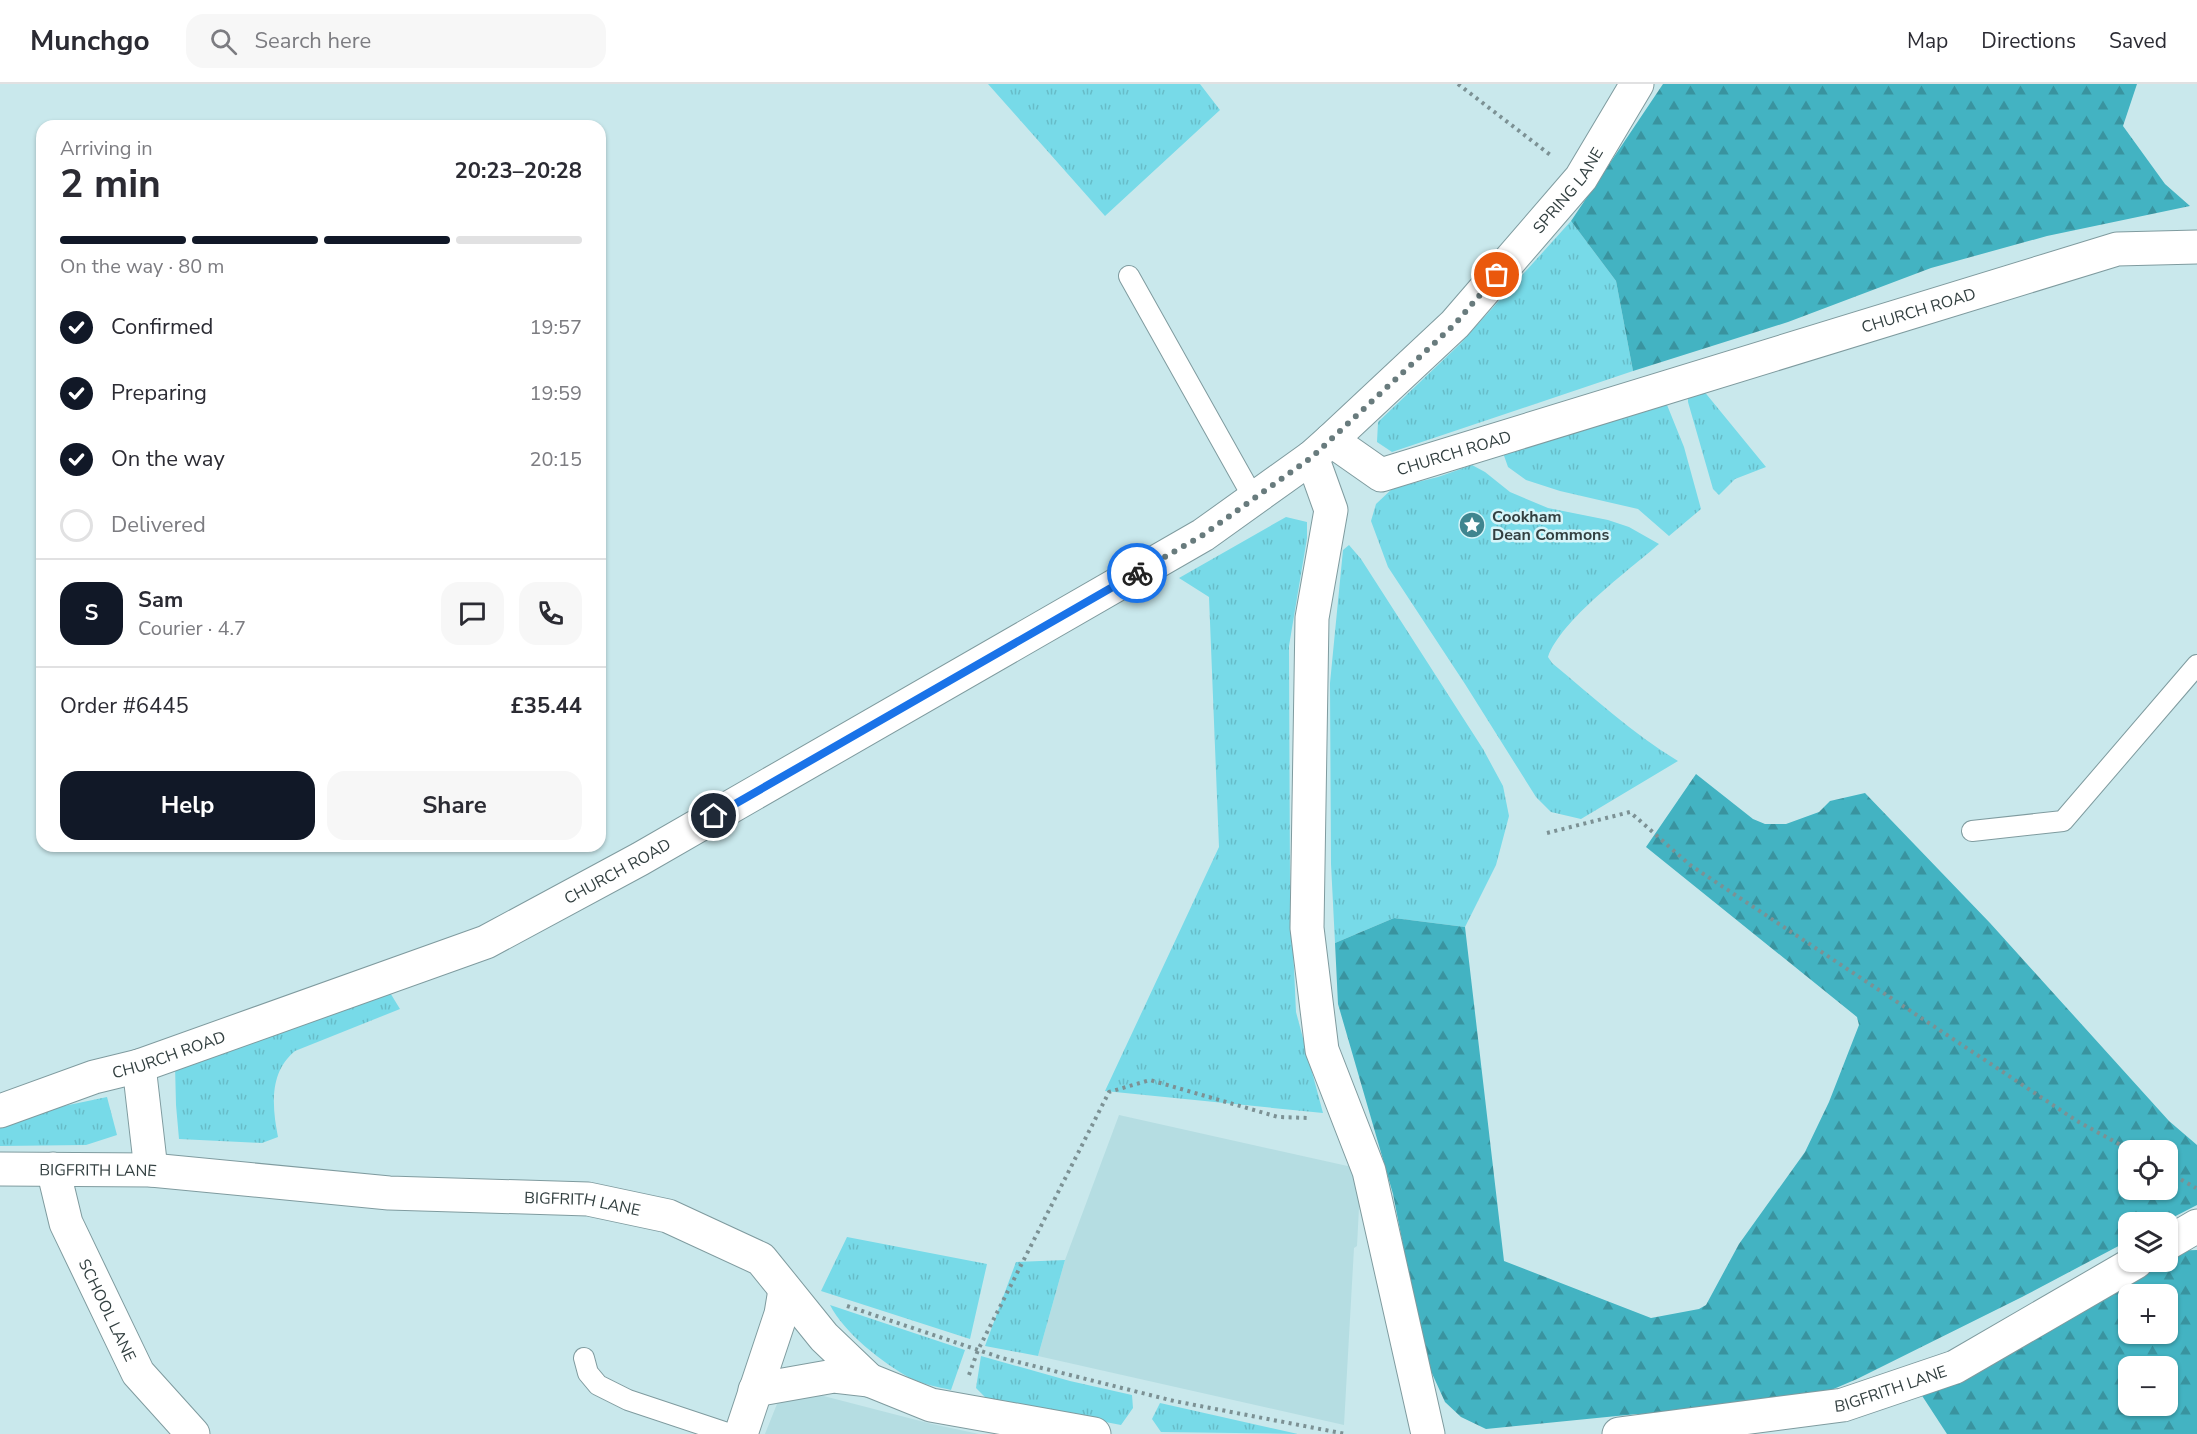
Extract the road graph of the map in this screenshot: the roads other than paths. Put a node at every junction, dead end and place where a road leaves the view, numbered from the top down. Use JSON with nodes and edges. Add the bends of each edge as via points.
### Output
{"nodes":[{"id":1,"x":1637,"y":84,"type":"edge"},
{"id":2,"x":2197,"y":247,"type":"edge"},
{"id":3,"x":1129,"y":276,"type":"dead end"},
{"id":4,"x":1322,"y":448,"type":"junction"},
{"id":5,"x":1254,"y":499,"type":"junction"},
{"id":6,"x":2197,"y":665,"type":"edge"},
{"id":7,"x":1972,"y":831,"type":"dead end"},
{"id":8,"x":140,"y":1066,"type":"junction"},
{"id":9,"x":0,"y":1111,"type":"edge"},
{"id":10,"x":0,"y":1169,"type":"edge"},
{"id":11,"x":53,"y":1169,"type":"junction"},
{"id":12,"x":151,"y":1170,"type":"junction"},
{"id":13,"x":2197,"y":1226,"type":"edge"},
{"id":14,"x":2178,"y":1237,"type":"edge"},
{"id":15,"x":2119,"y":1272,"type":"edge"},
{"id":16,"x":785,"y":1290,"type":"junction"},
{"id":17,"x":584,"y":1358,"type":"dead end"},
{"id":18,"x":869,"y":1380,"type":"junction"},
{"id":19,"x":755,"y":1390,"type":"junction"},
{"id":20,"x":1630,"y":1433,"type":"edge"},
{"id":21,"x":193,"y":1434,"type":"edge"},
{"id":22,"x":730,"y":1434,"type":"edge"},
{"id":23,"x":741,"y":1434,"type":"edge"},
{"id":24,"x":1094,"y":1434,"type":"edge"},
{"id":25,"x":1428,"y":1434,"type":"edge"}],
"edges":[{"from":1,"to":4,"type":"street","name":"SPRING LANE","via":[[1581,178],[1455,324]]},
{"from":2,"to":4,"type":"street","name":"CHURCH ROAD","via":[[2117,249],[1381,475]]},
{"from":3,"to":5,"type":"lane"},
{"from":4,"to":5,"type":"street","name":"CHURCH ROAD"},
{"from":4,"to":25,"type":"street","via":[[1331,510],[1312,618],[1307,928],[1322,1050],[1369,1171]]},
{"from":5,"to":8,"type":"street","name":"CHURCH ROAD","via":[[1203,535],[486,942]]},
{"from":6,"to":7,"type":"lane","via":[[2063,821]]},
{"from":8,"to":9,"type":"street","name":"CHURCH ROAD","via":[[94,1077]]},
{"from":8,"to":12,"type":"street"},
{"from":10,"to":11,"type":"street","name":"BIGFRITH LANE"},
{"from":11,"to":12,"type":"street","name":"BIGFRITH LANE"},
{"from":11,"to":21,"type":"street","name":"SCHOOL LANE","via":[[66,1223],[138,1373]]},
{"from":12,"to":16,"type":"street","name":"BIGFRITH LANE","via":[[389,1193],[588,1199],[668,1215],[761,1259]]},
{"from":13,"to":14,"type":"street"},
{"from":15,"to":20,"type":"street","name":"BIGFRITH LANE","via":[[1955,1367],[1843,1405]]},
{"from":16,"to":18,"type":"street","name":"BIGFRITH LANE","via":[[824,1337]]},
{"from":16,"to":19,"type":"street","via":[[781,1314]]},
{"from":17,"to":22,"type":"lane","via":[[588,1373],[598,1385],[628,1400]]},
{"from":18,"to":19,"type":"street","via":[[834,1376]]},
{"from":18,"to":24,"type":"street","name":"BIGFRITH LANE","via":[[931,1405]]},
{"from":19,"to":23,"type":"street"}]}
